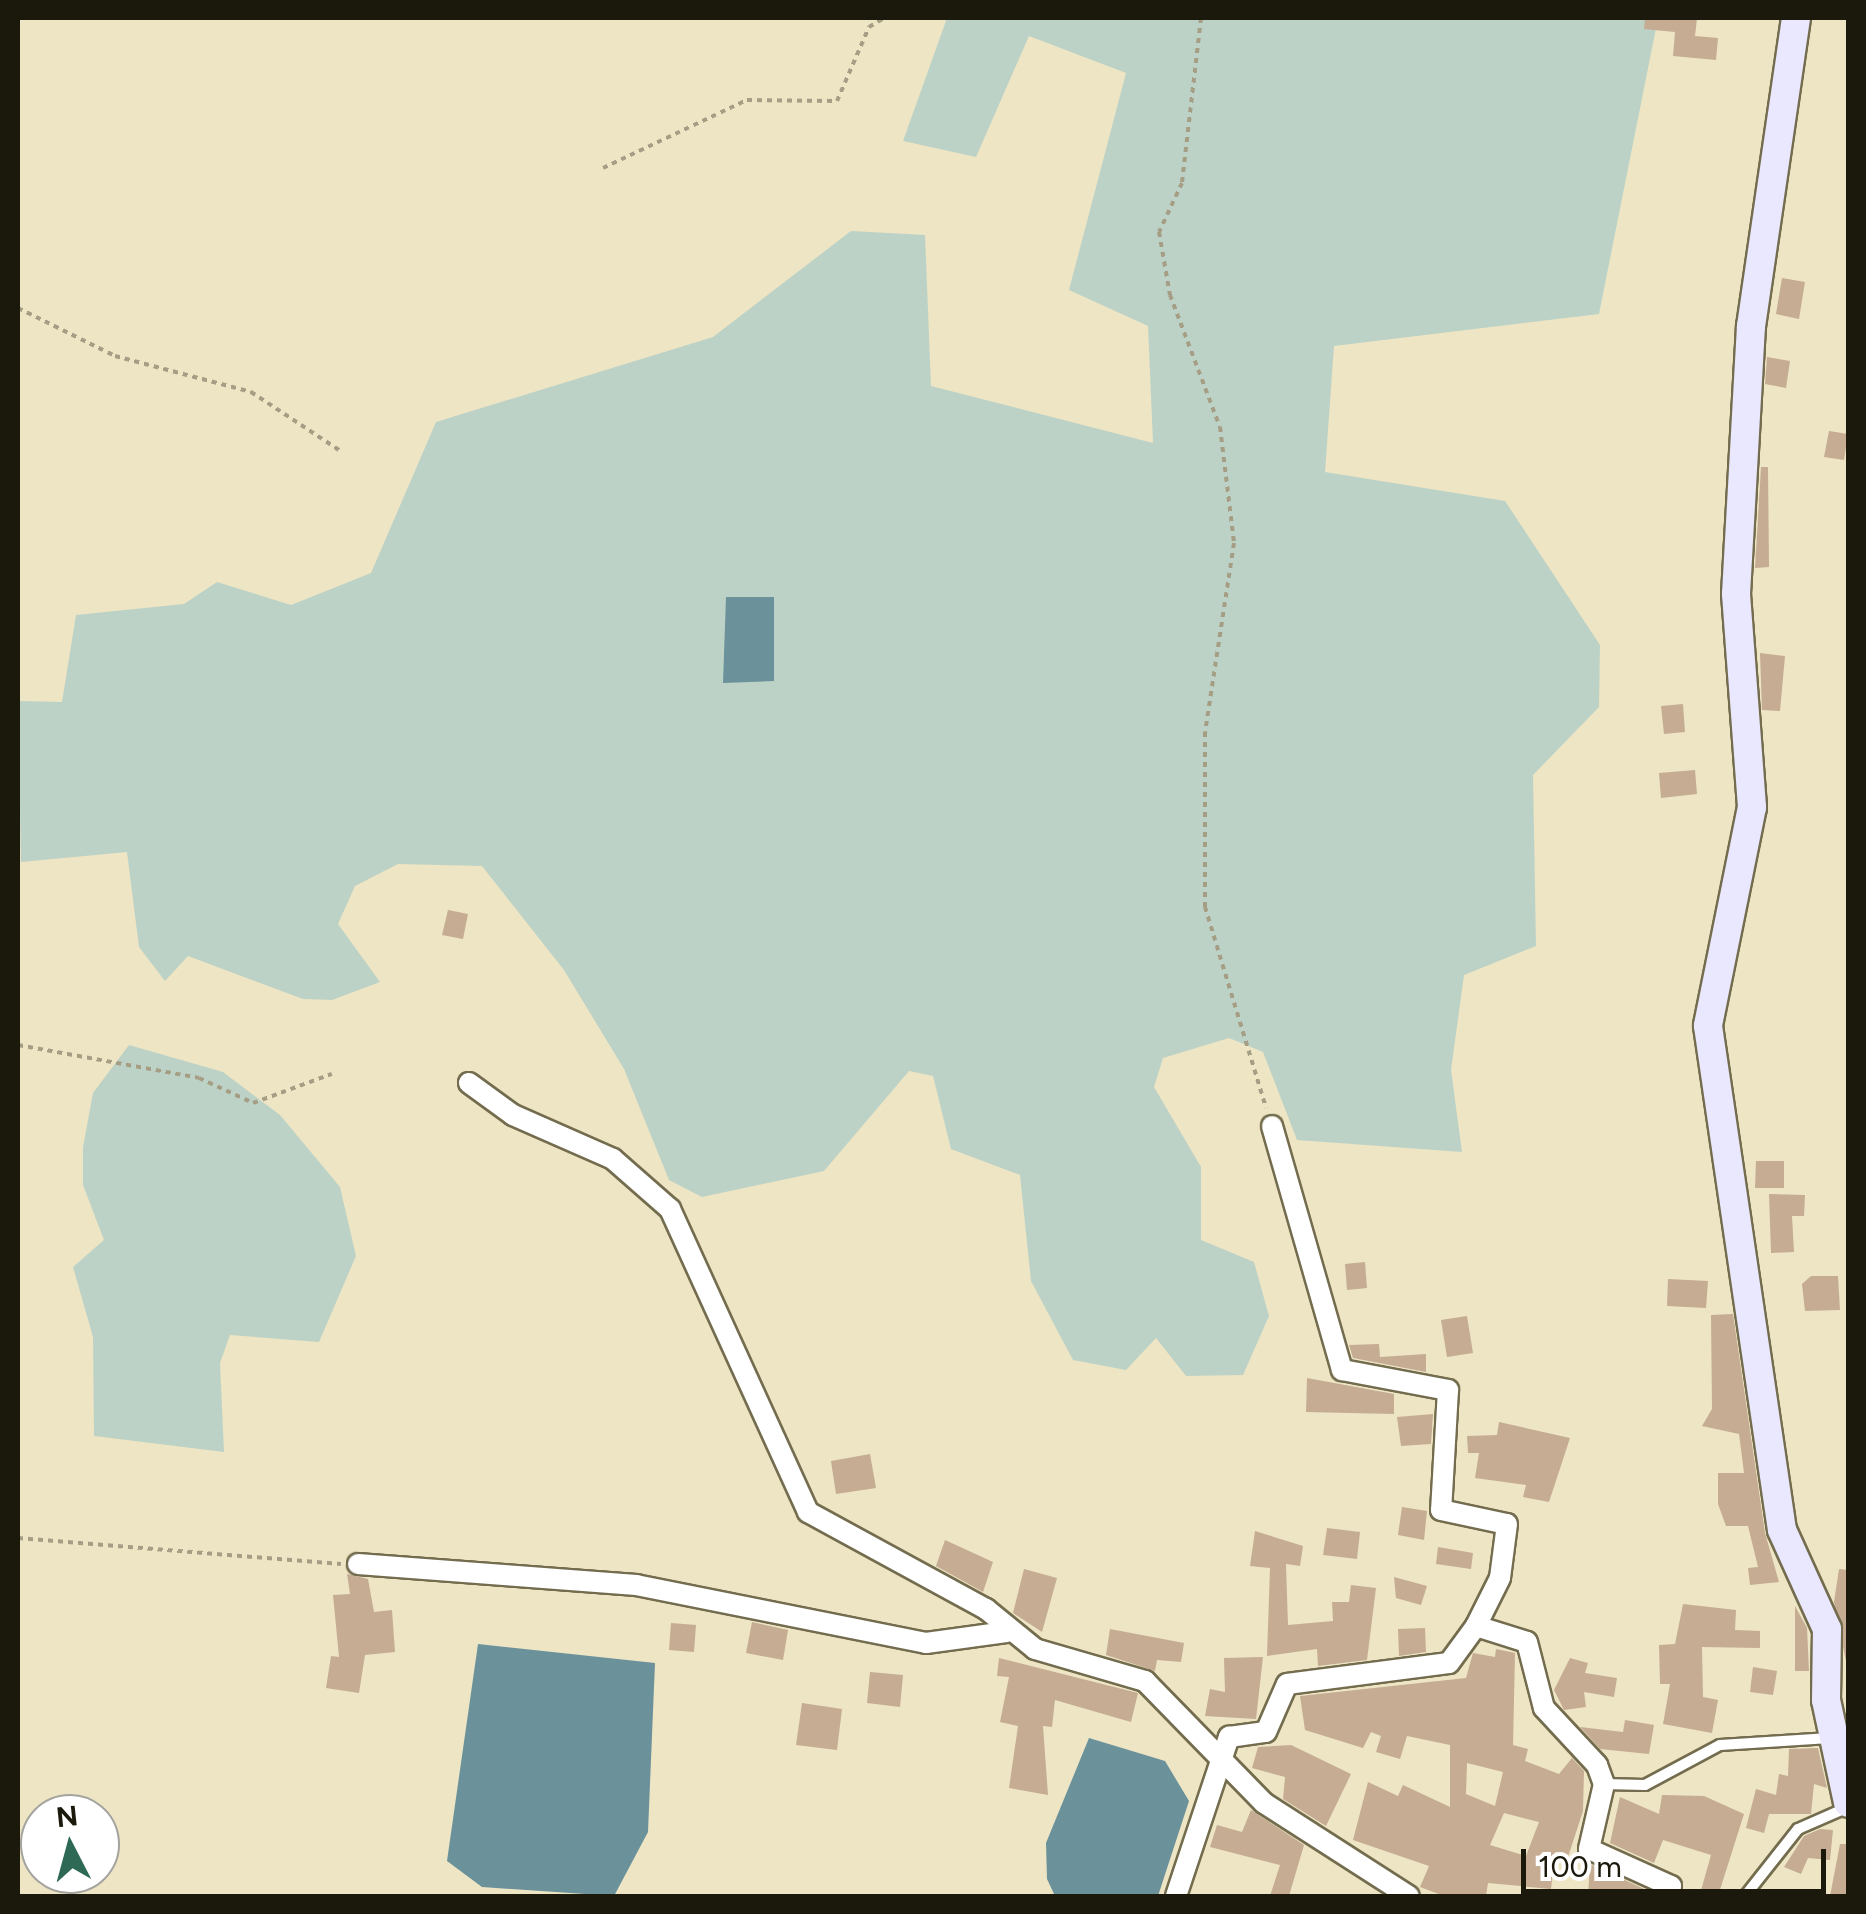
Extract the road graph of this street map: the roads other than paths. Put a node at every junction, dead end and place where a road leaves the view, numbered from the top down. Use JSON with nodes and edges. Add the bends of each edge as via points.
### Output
{"nodes":[{"id":1,"x":1796,"y":18,"type":"edge"},
{"id":2,"x":470,"y":1083,"type":"dead end"},
{"id":3,"x":1272,"y":1126,"type":"road end"},
{"id":4,"x":358,"y":1564,"type":"road end"},
{"id":5,"x":1476,"y":1626,"type":"junction"},
{"id":6,"x":1006,"y":1632,"type":"junction"},
{"id":7,"x":1838,"y":1744,"type":"junction"},
{"id":8,"x":1604,"y":1784,"type":"junction"},
{"id":9,"x":1848,"y":1805,"type":"edge"},
{"id":10,"x":1176,"y":1896,"type":"edge"},
{"id":11,"x":1408,"y":1896,"type":"edge"},
{"id":12,"x":1669,"y":1896,"type":"edge"},
{"id":13,"x":1746,"y":1896,"type":"edge"}],
"edges":[{"from":1,"to":7,"type":"street","via":[[1751,326],[1740,517],[1736,594],[1754,748],[1752,807],[1708,1026],[1782,1530],[1828,1629],[1826,1700]]},
{"from":2,"to":6,"type":"street","via":[[513,1115],[614,1159],[670,1209],[808,1512],[986,1609]]},
{"from":3,"to":5,"type":"street","via":[[1342,1370],[1448,1390],[1440,1510],[1507,1524],[1500,1578]]},
{"from":4,"to":6,"type":"street","via":[[636,1585],[926,1644]]},
{"from":5,"to":8,"type":"street","via":[[1526,1642],[1544,1708]]},
{"from":5,"to":10,"type":"street","via":[[1449,1664],[1287,1684],[1266,1732],[1228,1737]]},
{"from":6,"to":11,"type":"street","via":[[1082,1667],[1144,1680],[1264,1803]]},
{"from":7,"to":8,"type":"lane","via":[[1822,1733],[1720,1745],[1645,1785]]},
{"from":7,"to":9,"type":"street"},
{"from":8,"to":12,"type":"street","via":[[1589,1849],[1672,1886]]},
{"from":9,"to":13,"type":"lane","via":[[1798,1828]]}]}
